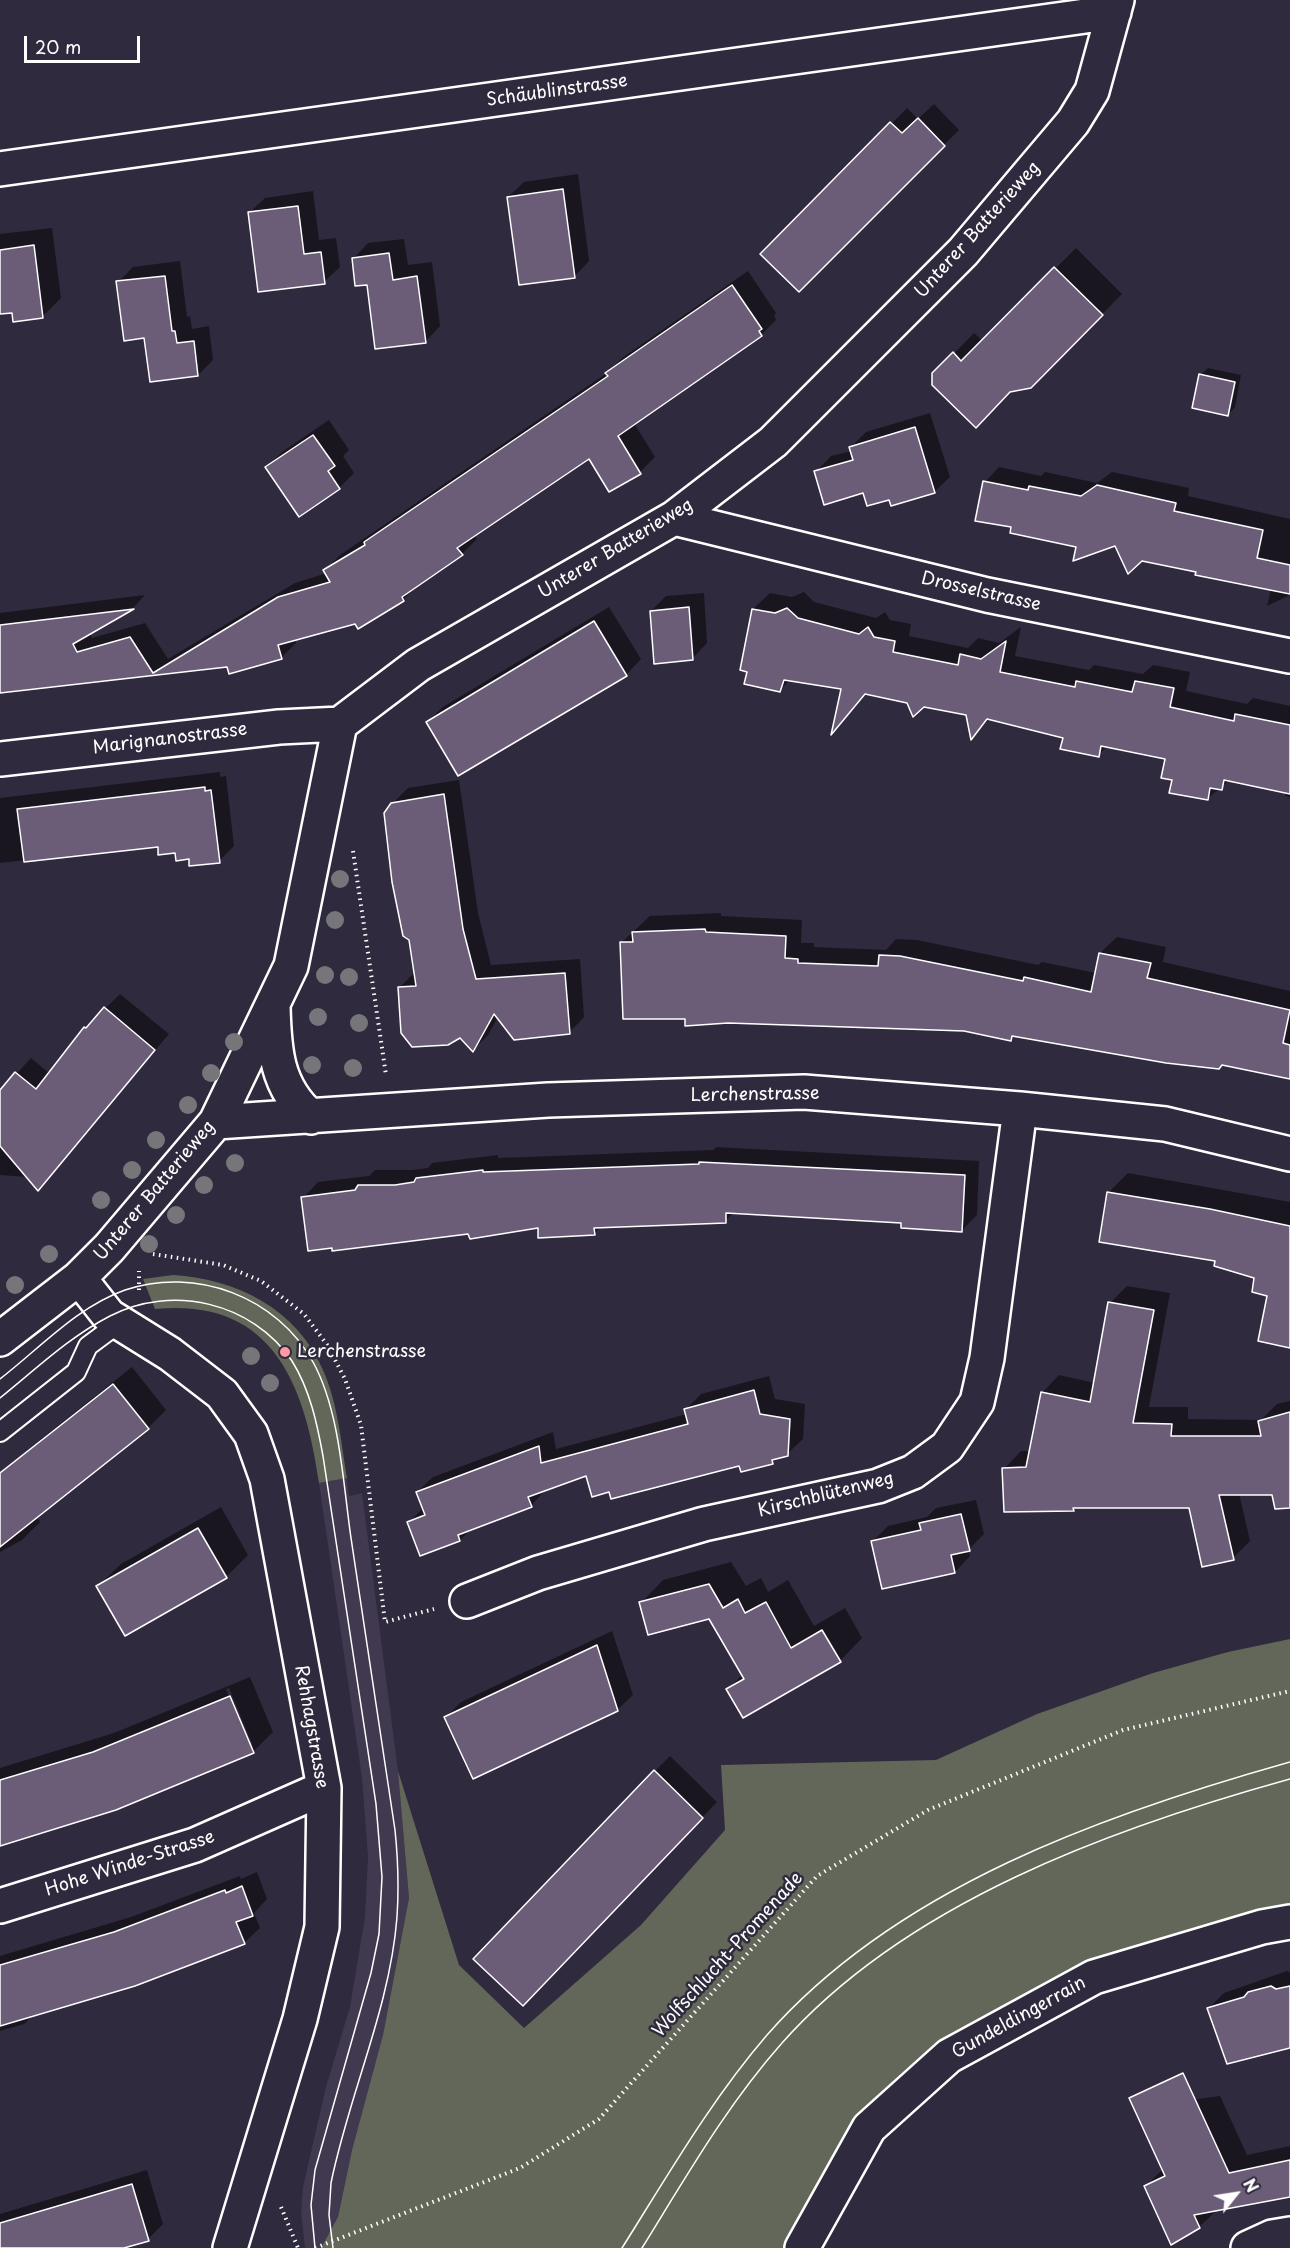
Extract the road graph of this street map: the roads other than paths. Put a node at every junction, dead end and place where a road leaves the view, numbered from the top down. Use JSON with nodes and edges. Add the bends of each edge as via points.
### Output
{"nodes":[{"id":1,"x":1115,"y":6,"type":"edge"},
{"id":2,"x":0,"y":169,"type":"edge"},
{"id":3,"x":674,"y":518,"type":"junction"},
{"id":4,"x":1290,"y":656,"type":"edge"},
{"id":5,"x":340,"y":724,"type":"junction"},
{"id":6,"x":0,"y":759,"type":"edge"},
{"id":7,"x":273,"y":1004,"type":"junction"},
{"id":8,"x":1020,"y":1109,"type":"junction"},
{"id":9,"x":311,"y":1117,"type":"junction"},
{"id":10,"x":216,"y":1122,"type":"junction"},
{"id":11,"x":1290,"y":1154,"type":"edge"},
{"id":12,"x":79,"y":1278,"type":"junction"},
{"id":13,"x":118,"y":1323,"type":"junction"},
{"id":14,"x":0,"y":1339,"type":"edge"},
{"id":15,"x":0,"y":1431,"type":"edge"},
{"id":16,"x":467,"y":1601,"type":"road end"},
{"id":17,"x":324,"y":1788,"type":"junction"},
{"id":18,"x":0,"y":1906,"type":"edge"},
{"id":19,"x":1290,"y":1922,"type":"edge"},
{"id":20,"x":1290,"y":2234,"type":"edge"},
{"id":21,"x":230,"y":2248,"type":"edge"},
{"id":22,"x":802,"y":2248,"type":"edge"},
{"id":23,"x":1248,"y":2248,"type":"edge"}],
"edges":[{"from":1,"to":2,"type":"street","name":"Schäublinstrasse"},
{"from":1,"to":3,"type":"street","name":"Unterer Batterieweg","via":[[1092,91],[1073,122],[963,252],[773,442]]},
{"from":3,"to":4,"type":"street","name":"Drosselstrasse","via":[[987,595]]},
{"from":3,"to":5,"type":"street","name":"Unterer Batterieweg","via":[[418,664]]},
{"from":5,"to":6,"type":"street","name":"Marignanostrasse","via":[[279,727]]},
{"from":5,"to":7,"type":"street","name":"Unterer Batterieweg","via":[[291,966]]},
{"from":7,"to":9,"type":"street","name":"Unterer Batterieweg","via":[[280,1071],[288,1093]]},
{"from":7,"to":10,"type":"street","name":"Unterer Batterieweg"},
{"from":8,"to":9,"type":"street","name":"Lerchenstrasse","via":[[804,1092],[548,1100]]},
{"from":8,"to":11,"type":"street","name":"Lerchenstrasse","via":[[1165,1124]]},
{"from":8,"to":16,"type":"street","name":"Kirschblütenweg","via":[[987,1358],[977,1402],[947,1448],[913,1472],[878,1486],[693,1527],[538,1573]]},
{"from":9,"to":10,"type":"street","name":"Lerchenstrasse"},
{"from":10,"to":12,"type":"street","name":"Unterer Batterieweg"},
{"from":12,"to":13,"type":"street","name":"Rehhagstrasse"},
{"from":12,"to":14,"type":"street","name":"Unterer Batterieweg"},
{"from":13,"to":15,"type":"lane","via":[[88,1346],[76,1372]]},
{"from":13,"to":17,"type":"street","name":"Rehhagstrasse","via":[[171,1354],[222,1394],[258,1452],[267,1479]]},
{"from":17,"to":18,"type":"street","name":"Hohe Winde-Strasse","via":[[195,1845]]},
{"from":17,"to":21,"type":"street","name":"Rehhagstrasse","via":[[322,1927],[300,2019]]},
{"from":19,"to":22,"type":"street","name":"Gundeldingerrain","via":[[1094,1977],[949,2056],[869,2128]]},
{"from":20,"to":23,"type":"street"}]}
